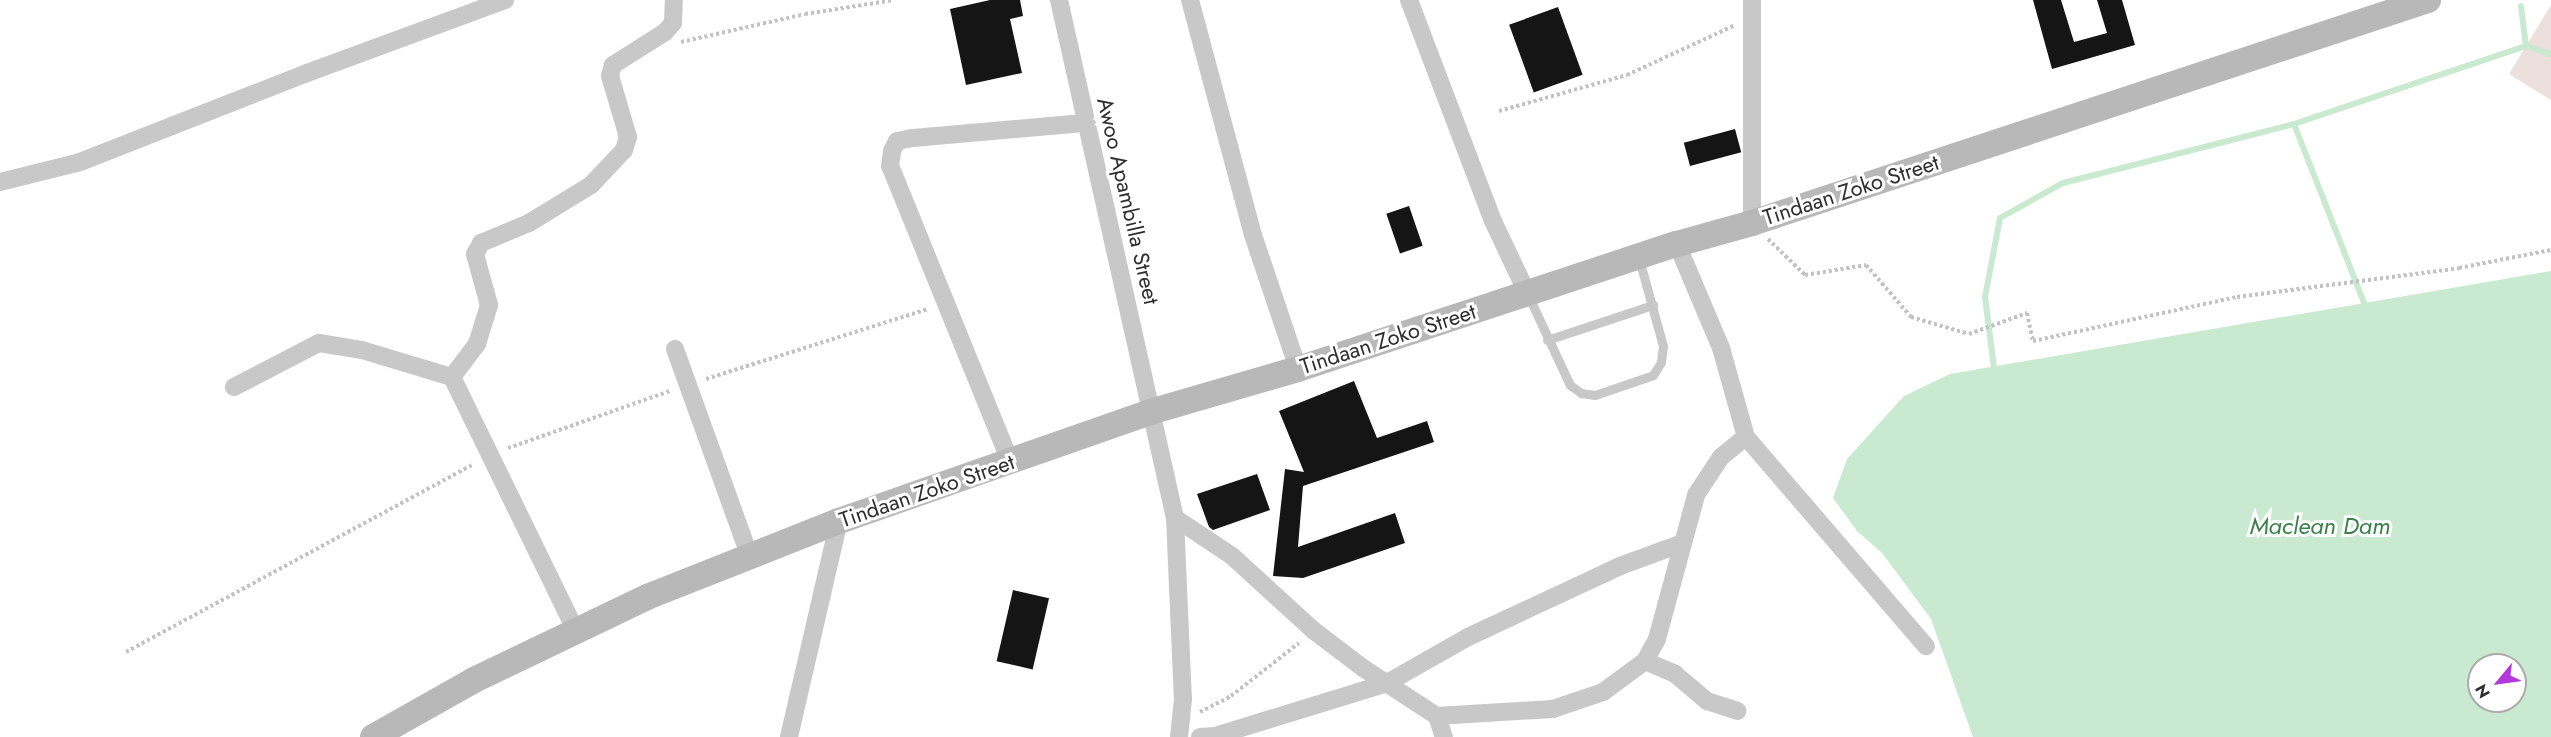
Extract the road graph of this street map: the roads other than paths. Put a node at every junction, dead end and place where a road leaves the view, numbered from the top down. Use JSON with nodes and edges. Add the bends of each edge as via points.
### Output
{"nodes":[{"id":1,"x":505,"y":0,"type":"edge"},
{"id":2,"x":674,"y":0,"type":"edge"},
{"id":3,"x":1059,"y":0,"type":"edge"},
{"id":4,"x":1190,"y":0,"type":"edge"},
{"id":5,"x":1409,"y":0,"type":"edge"},
{"id":6,"x":2428,"y":0,"type":"edge"},
{"id":7,"x":1752,"y":8,"type":"edge"},
{"id":8,"x":1086,"y":123,"type":"junction"},
{"id":9,"x":0,"y":182,"type":"edge"},
{"id":10,"x":1752,"y":223,"type":"junction"},
{"id":11,"x":1677,"y":244,"type":"junction"},
{"id":12,"x":1639,"y":257,"type":"junction"},
{"id":13,"x":1527,"y":293,"type":"junction"},
{"id":14,"x":1653,"y":305,"type":"junction"},
{"id":15,"x":1547,"y":340,"type":"junction"},
{"id":16,"x":675,"y":349,"type":"dead end"},
{"id":17,"x":1298,"y":369,"type":"junction"},
{"id":18,"x":452,"y":376,"type":"junction"},
{"id":19,"x":234,"y":387,"type":"dead end"},
{"id":20,"x":1150,"y":412,"type":"junction"},
{"id":21,"x":1746,"y":436,"type":"junction"},
{"id":22,"x":1010,"y":461,"type":"junction"},
{"id":23,"x":1175,"y":518,"type":"junction"},
{"id":24,"x":839,"y":521,"type":"junction"},
{"id":25,"x":1683,"y":543,"type":"junction"},
{"id":26,"x":750,"y":557,"type":"junction"},
{"id":27,"x":576,"y":631,"type":"junction"},
{"id":28,"x":1926,"y":646,"type":"dead end"},
{"id":29,"x":1645,"y":661,"type":"junction"},
{"id":30,"x":1387,"y":683,"type":"junction"},
{"id":31,"x":1737,"y":711,"type":"dead end"},
{"id":32,"x":1437,"y":716,"type":"junction"},
{"id":33,"x":1180,"y":730,"type":"edge"},
{"id":34,"x":373,"y":737,"type":"edge"},
{"id":35,"x":789,"y":737,"type":"edge"},
{"id":36,"x":1200,"y":737,"type":"edge"},
{"id":37,"x":1444,"y":737,"type":"edge"}],
"edges":[{"from":1,"to":9,"type":"street","via":[[80,162]]},
{"from":2,"to":18,"type":"street","via":[[673,23],[665,32],[613,65],[610,76],[628,137],[614,161],[591,185],[530,223],[481,243],[475,254],[489,305],[477,344]]},
{"from":3,"to":8,"type":"street","name":"Awoo Apambilla Street"},
{"from":4,"to":17,"type":"street","via":[[1254,235]]},
{"from":5,"to":13,"type":"street","via":[[1493,221]]},
{"from":6,"to":10,"type":"main road","name":"Tindaan Zoko Street"},
{"from":7,"to":10,"type":"street"},
{"from":8,"to":20,"type":"street","name":"Awoo Apambilla Street"},
{"from":8,"to":22,"type":"street","via":[[897,141],[890,166]]},
{"from":10,"to":11,"type":"main road","name":"Tindaan Zoko Street"},
{"from":11,"to":12,"type":"main road","name":"Tindaan Zoko Street"},
{"from":11,"to":21,"type":"street","via":[[1721,348]]},
{"from":12,"to":13,"type":"main road","name":"Tindaan Zoko Street"},
{"from":12,"to":14,"type":"lane"},
{"from":13,"to":15,"type":"lane"},
{"from":13,"to":17,"type":"main road","name":"Tindaan Zoko Street"},
{"from":14,"to":15,"type":"lane"},
{"from":14,"to":15,"type":"lane","via":[[1663,346],[1661,362],[1653,375],[1594,395],[1581,393],[1570,385]]},
{"from":16,"to":26,"type":"street"},
{"from":17,"to":20,"type":"main road","name":"Tindaan Zoko Street"},
{"from":18,"to":19,"type":"street","via":[[362,350],[319,343]]},
{"from":18,"to":27,"type":"street"},
{"from":20,"to":22,"type":"main road","name":"Tindaan Zoko Street"},
{"from":20,"to":23,"type":"street","name":"Awoo Apambilla Street"},
{"from":21,"to":25,"type":"street","via":[[1721,457],[1696,495]]},
{"from":21,"to":28,"type":"street"},
{"from":22,"to":24,"type":"main road","name":"Tindaan Zoko Street"},
{"from":23,"to":30,"type":"street","via":[[1232,556],[1313,630]]},
{"from":23,"to":33,"type":"street","name":"Awoo Apambilla Street","via":[[1183,699]]},
{"from":24,"to":26,"type":"main road","name":"Tindaan Zoko Street"},
{"from":24,"to":35,"type":"street"},
{"from":25,"to":29,"type":"street","via":[[1657,639]]},
{"from":25,"to":30,"type":"street","via":[[1620,566],[1468,637]]},
{"from":26,"to":27,"type":"main road","name":"Tindaan Zoko Street","via":[[647,597]]},
{"from":27,"to":34,"type":"main road","name":"Tindaan Zoko Street","via":[[474,680]]},
{"from":29,"to":31,"type":"street","via":[[1675,674],[1707,701]]},
{"from":29,"to":32,"type":"street","via":[[1603,692],[1552,709]]},
{"from":30,"to":32,"type":"street"},
{"from":30,"to":36,"type":"street","via":[[1215,736]]},
{"from":32,"to":37,"type":"street"}]}
